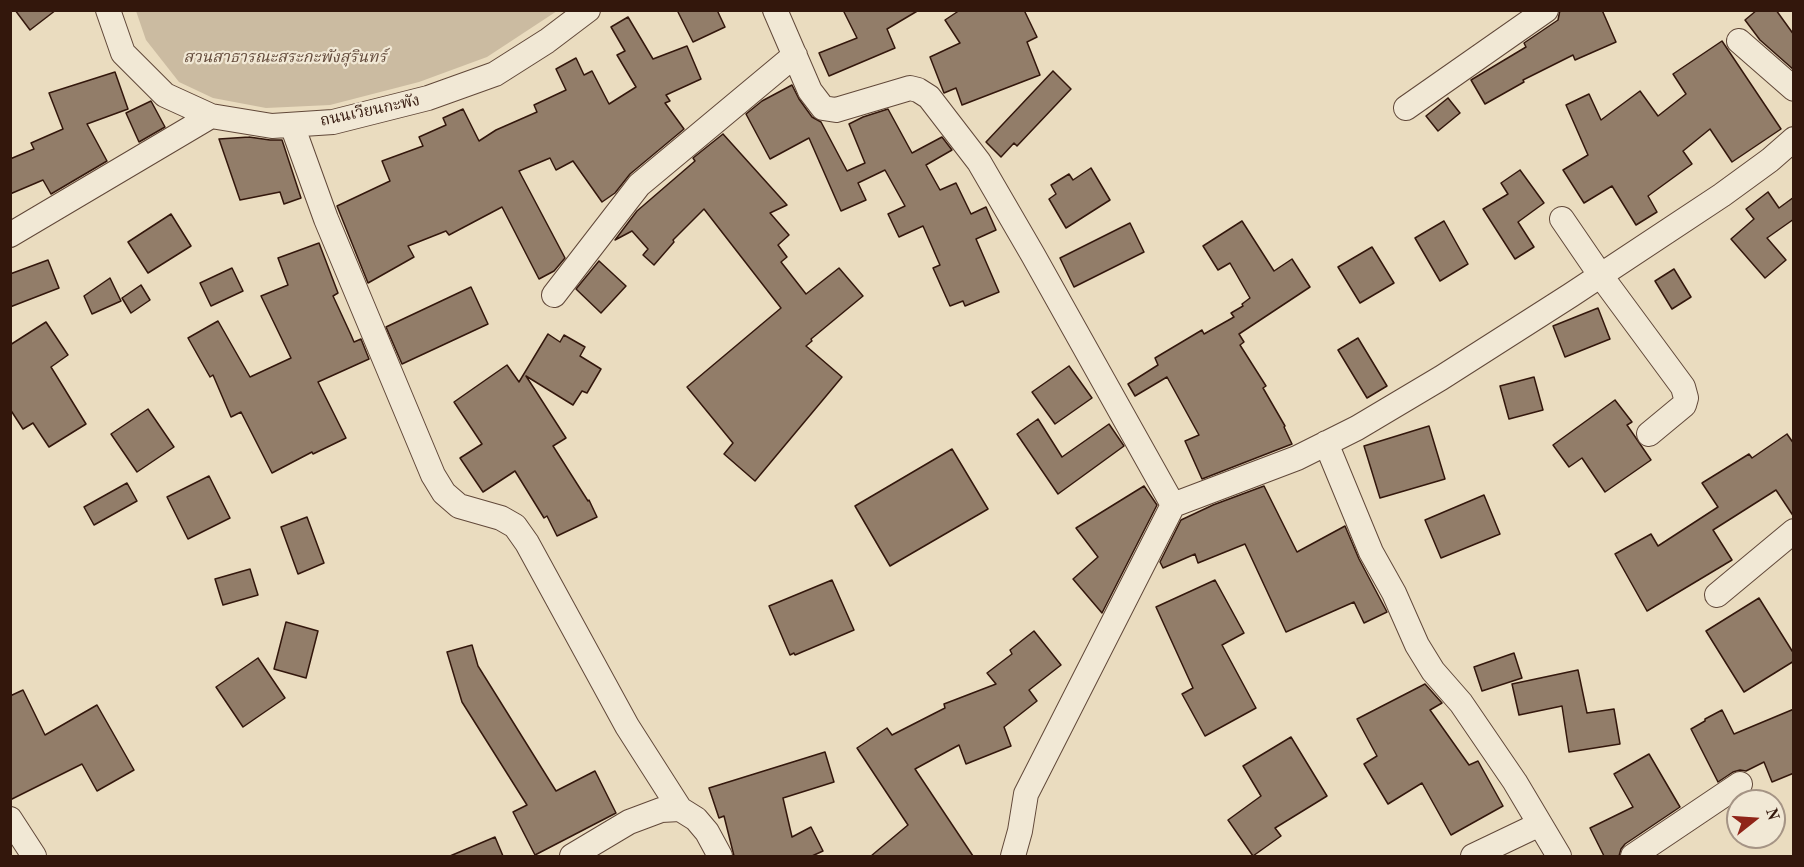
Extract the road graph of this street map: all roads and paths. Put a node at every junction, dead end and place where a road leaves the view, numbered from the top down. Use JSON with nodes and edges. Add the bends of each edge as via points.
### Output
{"nodes":[{"id":1,"x":108,"y":10,"type":"edge"},
{"id":2,"x":588,"y":10,"type":"edge"},
{"id":3,"x":775,"y":10,"type":"edge"},
{"id":4,"x":1546,"y":10,"type":"edge"},
{"id":5,"x":1739,"y":41,"type":"dead end"},
{"id":6,"x":795,"y":55,"type":"junction"},
{"id":7,"x":1794,"y":89,"type":"edge"},
{"id":8,"x":1406,"y":108,"type":"dead end"},
{"id":9,"x":211,"y":116,"type":"junction"},
{"id":10,"x":292,"y":125,"type":"junction"},
{"id":11,"x":1794,"y":138,"type":"edge"},
{"id":12,"x":1562,"y":219,"type":"dead end"},
{"id":13,"x":10,"y":235,"type":"edge"},
{"id":14,"x":1600,"y":276,"type":"junction"},
{"id":15,"x":554,"y":295,"type":"dead end"},
{"id":16,"x":1649,"y":434,"type":"dead end"},
{"id":17,"x":1326,"y":443,"type":"junction"},
{"id":18,"x":1173,"y":506,"type":"junction"},
{"id":19,"x":1794,"y":531,"type":"edge"},
{"id":20,"x":1717,"y":595,"type":"dead end"},
{"id":21,"x":1740,"y":784,"type":"dead end"},
{"id":22,"x":680,"y":809,"type":"junction"},
{"id":23,"x":10,"y":819,"type":"edge"},
{"id":24,"x":1540,"y":824,"type":"junction"},
{"id":25,"x":34,"y":856,"type":"edge"},
{"id":26,"x":572,"y":856,"type":"edge"},
{"id":27,"x":720,"y":856,"type":"edge"},
{"id":28,"x":1013,"y":856,"type":"edge"},
{"id":29,"x":1473,"y":856,"type":"edge"},
{"id":30,"x":1559,"y":856,"type":"edge"},
{"id":31,"x":1633,"y":856,"type":"edge"}],
"edges":[{"from":1,"to":9,"type":"street","name":"ถนนเวียนกะพัง","via":[[123,52],[165,95]]},
{"from":2,"to":10,"type":"street","name":"ถนนเวียนกะพัง","via":[[495,74],[429,98],[333,122]]},
{"from":3,"to":6,"type":"street"},
{"from":4,"to":8,"type":"street"},
{"from":5,"to":7,"type":"street"},
{"from":6,"to":15,"type":"street","via":[[639,185]]},
{"from":6,"to":18,"type":"street","via":[[810,91],[823,108],[836,110],[910,88],[929,97],[979,162]]},
{"from":9,"to":10,"type":"street","name":"ถนนเวียนกะพัง","via":[[272,126]]},
{"from":9,"to":13,"type":"street"},
{"from":10,"to":22,"type":"street","via":[[326,219],[433,475],[444,493],[459,506],[515,526],[627,726]]},
{"from":11,"to":14,"type":"street","via":[[1722,195]]},
{"from":12,"to":14,"type":"street"},
{"from":14,"to":16,"type":"street","via":[[1683,387],[1684,405]]},
{"from":14,"to":17,"type":"street","via":[[1441,378]]},
{"from":17,"to":18,"type":"street"},
{"from":17,"to":24,"type":"street","via":[[1371,552],[1417,645],[1495,752]]},
{"from":18,"to":28,"type":"street","via":[[1026,794]]},
{"from":19,"to":20,"type":"street"},
{"from":21,"to":31,"type":"street"},
{"from":22,"to":26,"type":"street","via":[[661,810],[629,822]]},
{"from":22,"to":27,"type":"street","via":[[696,819]]},
{"from":23,"to":25,"type":"street"},
{"from":24,"to":29,"type":"street"},
{"from":24,"to":30,"type":"street"}]}
